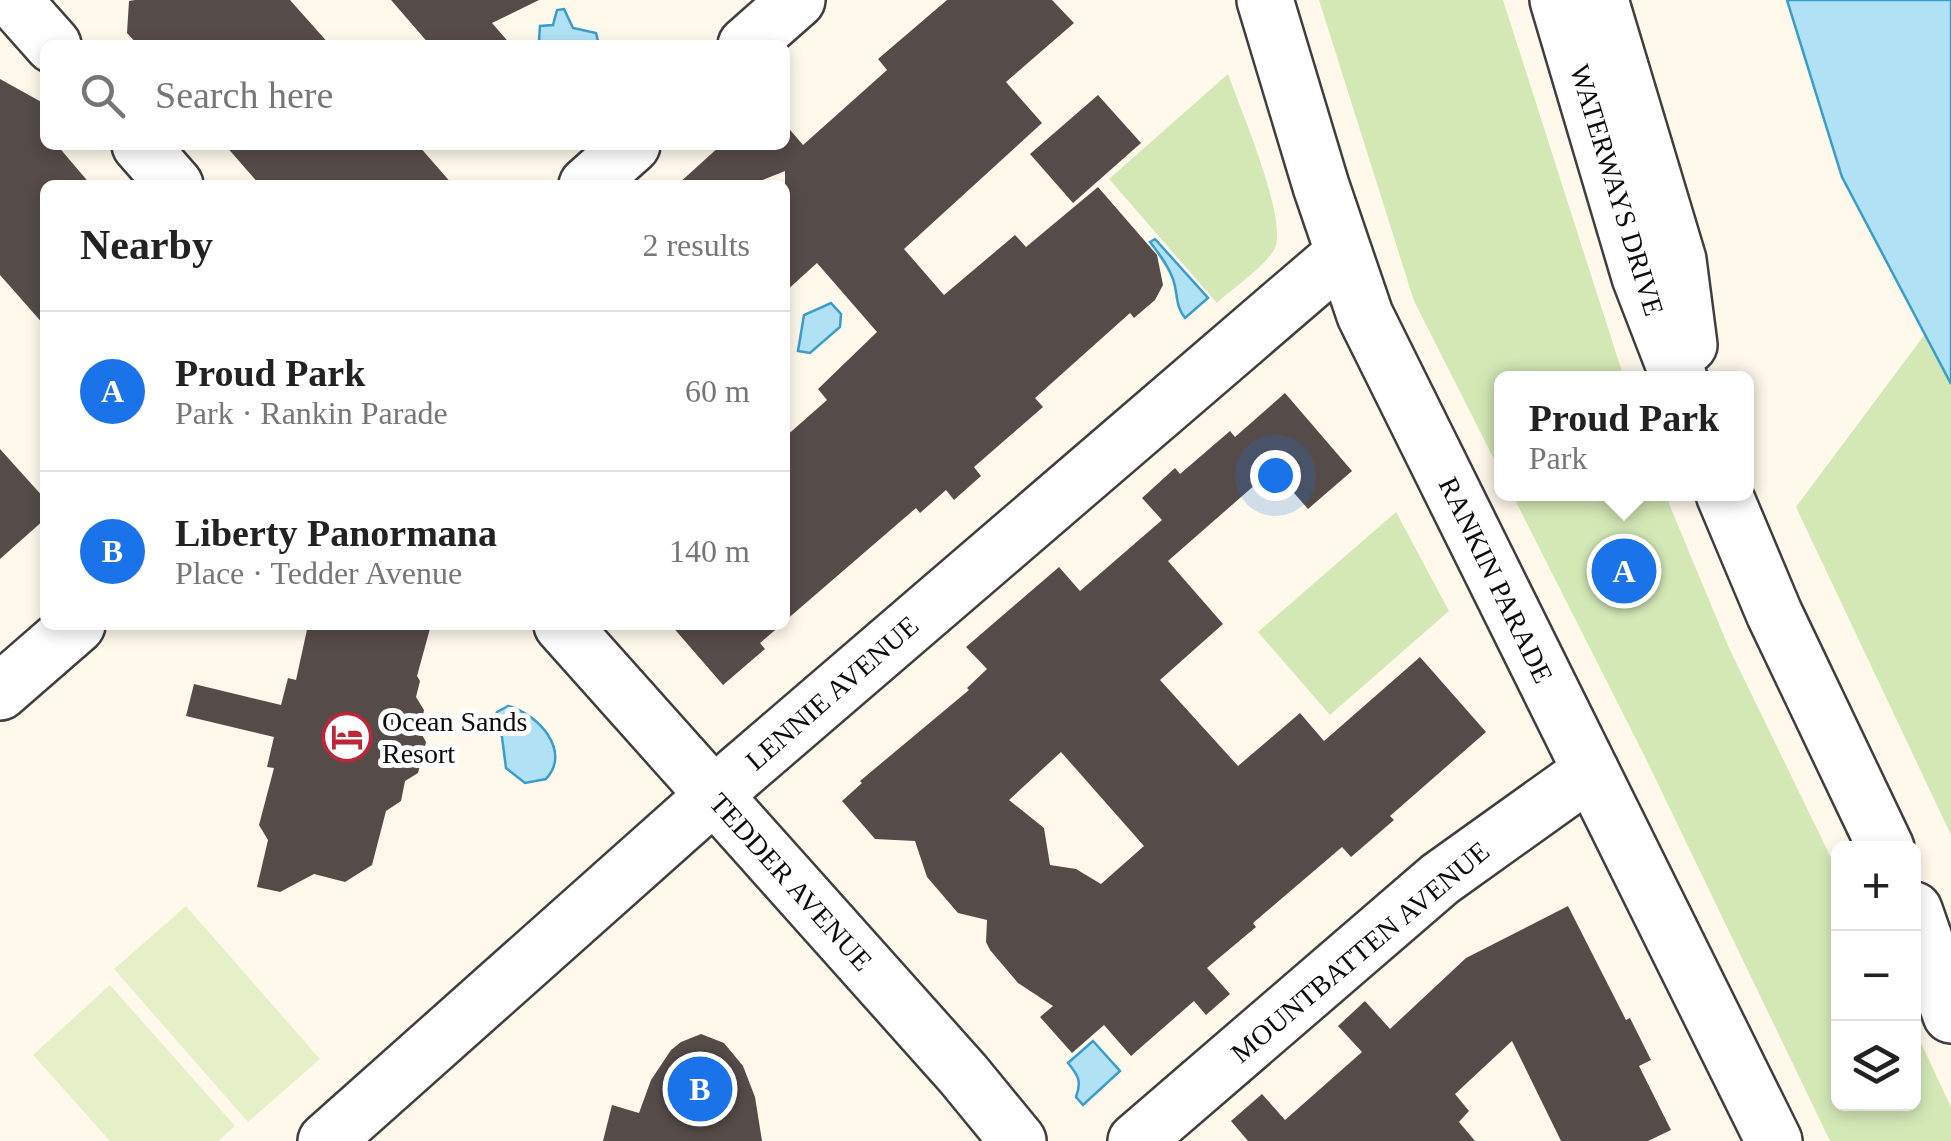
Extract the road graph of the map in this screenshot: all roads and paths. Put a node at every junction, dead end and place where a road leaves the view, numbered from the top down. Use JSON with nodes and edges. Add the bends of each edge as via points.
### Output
{"nodes":[{"id":1,"x":14,"y":0,"type":"edge"},
{"id":2,"x":797,"y":0,"type":"edge"},
{"id":3,"x":1265,"y":0,"type":"edge"},
{"id":4,"x":1558,"y":0,"type":"edge"},
{"id":5,"x":1600,"y":0,"type":"edge"},
{"id":6,"x":49,"y":40,"type":"edge"},
{"id":7,"x":752,"y":40,"type":"edge"},
{"id":8,"x":144,"y":150,"type":"edge"},
{"id":9,"x":626,"y":150,"type":"edge"},
{"id":10,"x":171,"y":180,"type":"edge"},
{"id":11,"x":593,"y":180,"type":"edge"},
{"id":12,"x":1344,"y":253,"type":"junction"},
{"id":13,"x":1676,"y":371,"type":"edge"},
{"id":14,"x":1692,"y":371,"type":"edge"},
{"id":15,"x":1727,"y":501,"type":"edge"},
{"id":16,"x":71,"y":630,"type":"edge"},
{"id":17,"x":566,"y":630,"type":"edge"},
{"id":18,"x":0,"y":692,"type":"edge"},
{"id":19,"x":1591,"y":771,"type":"junction"},
{"id":20,"x":714,"y":796,"type":"junction"},
{"id":21,"x":1883,"y":841,"type":"edge"},
{"id":22,"x":1927,"y":930,"type":"edge"},
{"id":23,"x":1951,"y":1014,"type":"edge"},
{"id":24,"x":326,"y":1141,"type":"edge"},
{"id":25,"x":1018,"y":1141,"type":"edge"},
{"id":26,"x":1136,"y":1141,"type":"edge"},
{"id":27,"x":1774,"y":1141,"type":"edge"}],
"edges":[{"from":1,"to":6,"type":"street"},
{"from":2,"to":7,"type":"street"},
{"from":3,"to":12,"type":"street","name":"RANKIN PARADE"},
{"from":4,"to":13,"type":"street","name":"WATERWAYS DRIVE","via":[[1640,277]]},
{"from":5,"to":14,"type":"street","name":"WATERWAYS DRIVE","via":[[1678,260]]},
{"from":8,"to":10,"type":"street"},
{"from":9,"to":11,"type":"street"},
{"from":12,"to":19,"type":"street","name":"RANKIN PARADE","via":[[1365,315]]},
{"from":12,"to":20,"type":"street","name":"LENNIE AVENUE"},
{"from":15,"to":21,"type":"street"},
{"from":16,"to":18,"type":"street"},
{"from":17,"to":20,"type":"street","name":"TEDDER AVENUE"},
{"from":19,"to":26,"type":"street","name":"MOUNTBATTEN AVENUE","via":[[1440,879]]},
{"from":19,"to":27,"type":"street","name":"RANKIN PARADE"},
{"from":20,"to":24,"type":"street","name":"LENNIE AVENUE"},
{"from":20,"to":25,"type":"street","name":"TEDDER AVENUE"},
{"from":22,"to":23,"type":"street"}]}
